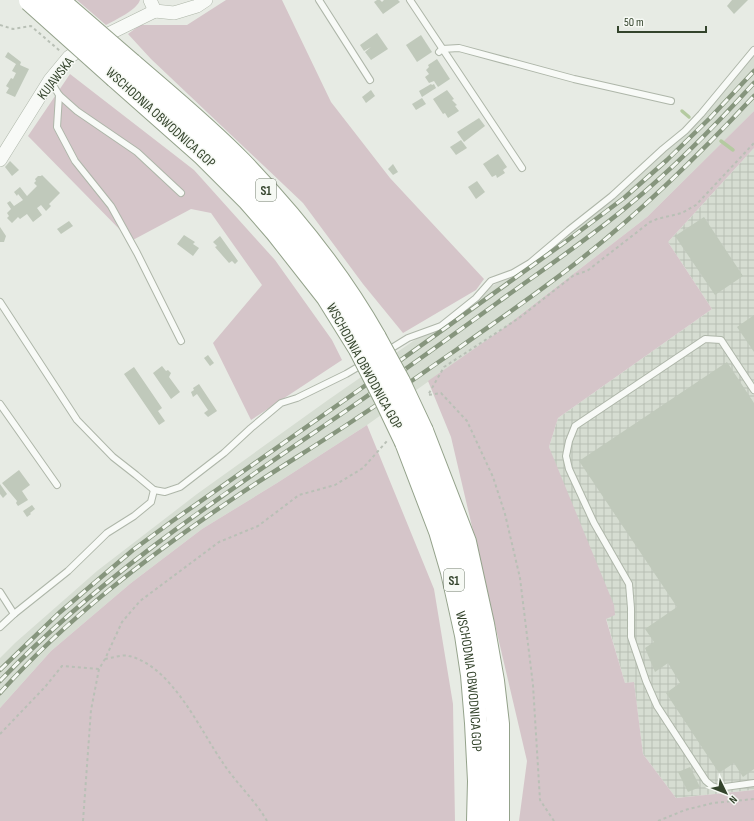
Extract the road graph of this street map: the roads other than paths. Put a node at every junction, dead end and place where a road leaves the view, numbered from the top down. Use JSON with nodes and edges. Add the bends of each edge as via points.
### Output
{"nodes":[{"id":1,"x":30,"y":0,"type":"edge"},
{"id":2,"x":57,"y":0,"type":"edge"},
{"id":3,"x":206,"y":0,"type":"edge"},
{"id":4,"x":319,"y":0,"type":"edge"},
{"id":5,"x":410,"y":0,"type":"edge"},
{"id":6,"x":153,"y":6,"type":"edge"},
{"id":7,"x":754,"y":50,"type":"edge"},
{"id":8,"x":440,"y":51,"type":"junction"},
{"id":9,"x":124,"y":70,"type":"junction"},
{"id":10,"x":50,"y":80,"type":"junction"},
{"id":11,"x":370,"y":80,"type":"dead end"},
{"id":12,"x":59,"y":95,"type":"junction"},
{"id":13,"x":671,"y":101,"type":"dead end"},
{"id":14,"x":0,"y":160,"type":"edge"},
{"id":15,"x":522,"y":168,"type":"dead end"},
{"id":16,"x":181,"y":193,"type":"dead end"},
{"id":17,"x":0,"y":302,"type":"edge"},
{"id":18,"x":181,"y":341,"type":"dead end"},
{"id":19,"x":754,"y":390,"type":"edge"},
{"id":20,"x":0,"y":404,"type":"edge"},
{"id":21,"x":406,"y":437,"type":"junction"},
{"id":22,"x":57,"y":485,"type":"dead end"},
{"id":23,"x":154,"y":490,"type":"junction"},
{"id":24,"x":0,"y":592,"type":"edge"},
{"id":25,"x":14,"y":614,"type":"junction"},
{"id":26,"x":0,"y":627,"type":"edge"},
{"id":27,"x":754,"y":783,"type":"edge"},
{"id":28,"x":478,"y":821,"type":"edge"},
{"id":29,"x":498,"y":821,"type":"edge"}],
"edges":[{"from":1,"to":9,"type":"highway","name":"WSCHODNIA OBWODNICA GOP","number":"S1","bridge":true},
{"from":2,"to":9,"type":"highway","name":"WSCHODNIA OBWODNICA GOP","number":"S1","bridge":true},
{"from":3,"to":6,"type":"street","via":[[197,6],[174,13]]},
{"from":4,"to":11,"type":"lane"},
{"from":5,"to":8,"type":"lane"},
{"from":6,"to":10,"type":"street","name":"KUJAWSKA","via":[[69,57]]},
{"from":7,"to":23,"type":"lane","via":[[684,131],[612,196],[530,263],[513,273],[491,280],[476,298],[441,326],[408,338],[346,374],[281,403],[224,453],[180,486],[165,492]]},
{"from":8,"to":13,"type":"lane","via":[[459,48],[574,79]]},
{"from":8,"to":15,"type":"lane"},
{"from":9,"to":21,"type":"highway","name":"WSCHODNIA OBWODNICA GOP","number":"S1","bridge":true,"via":[[249,200],[367,344],[385,398]]},
{"from":10,"to":12,"type":"lane"},
{"from":10,"to":14,"type":"street","name":"KUJAWSKA"},
{"from":12,"to":16,"type":"lane","via":[[77,111],[137,152]]},
{"from":12,"to":18,"type":"lane","via":[[57,127],[76,161],[114,213]]},
{"from":17,"to":23,"type":"lane","via":[[77,420],[113,457]]},
{"from":19,"to":27,"type":"lane","via":[[721,340],[705,339],[575,426],[568,441],[566,456],[569,470],[594,523],[629,584],[631,637],[657,706],[706,781],[712,786],[718,788]]},
{"from":20,"to":22,"type":"lane"},
{"from":21,"to":28,"type":"highway","name":"WSCHODNIA OBWODNICA GOP","number":"S1","via":[[440,531],[466,635],[476,723]]},
{"from":21,"to":29,"type":"highway","name":"WSCHODNIA OBWODNICA GOP","number":"S1","via":[[465,542],[493,681],[498,724]]},
{"from":23,"to":25,"type":"lane","via":[[151,502],[107,533],[68,571]]},
{"from":24,"to":25,"type":"lane"},
{"from":25,"to":26,"type":"lane"}]}
